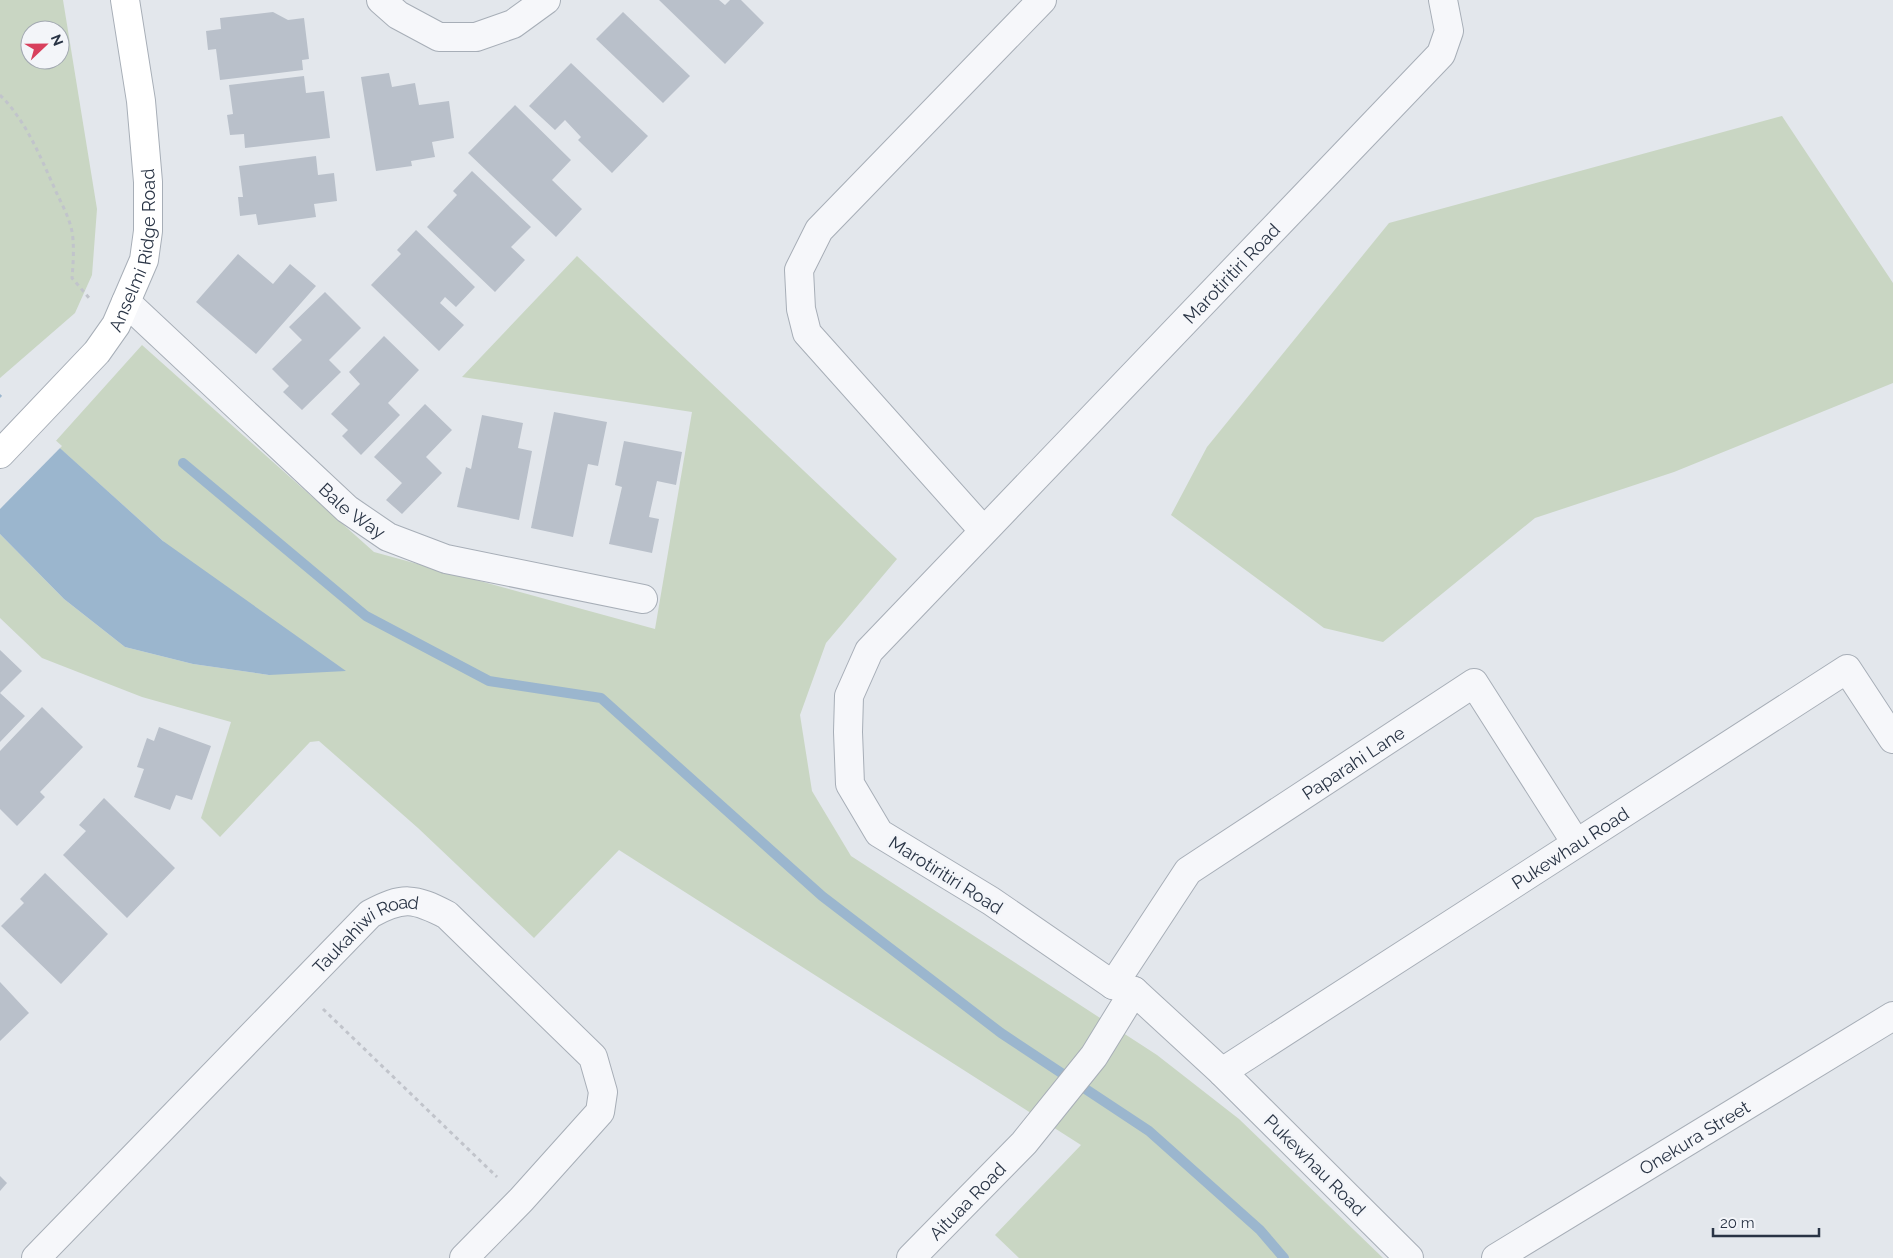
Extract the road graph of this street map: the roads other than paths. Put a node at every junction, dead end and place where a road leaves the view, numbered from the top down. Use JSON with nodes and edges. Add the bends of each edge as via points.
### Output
{"nodes":[{"id":1,"x":125,"y":0,"type":"edge"},
{"id":2,"x":381,"y":0,"type":"edge"},
{"id":3,"x":546,"y":0,"type":"edge"},
{"id":4,"x":1042,"y":0,"type":"edge"},
{"id":5,"x":1443,"y":0,"type":"edge"},
{"id":6,"x":126,"y":302,"type":"junction"},
{"id":7,"x":0,"y":454,"type":"edge"},
{"id":8,"x":983,"y":530,"type":"junction"},
{"id":9,"x":643,"y":599,"type":"dead end"},
{"id":10,"x":1893,"y":739,"type":"edge"},
{"id":11,"x":1576,"y":843,"type":"junction"},
{"id":12,"x":1123,"y":988,"type":"junction"},
{"id":13,"x":1893,"y":1016,"type":"edge"},
{"id":14,"x":1222,"y":1072,"type":"junction"},
{"id":15,"x":36,"y":1258,"type":"edge"},
{"id":16,"x":464,"y":1258,"type":"edge"},
{"id":17,"x":911,"y":1258,"type":"edge"},
{"id":18,"x":1409,"y":1258,"type":"edge"},
{"id":19,"x":1496,"y":1258,"type":"edge"}],
"edges":[{"from":1,"to":6,"type":"street","name":"Anselmi Ridge Road","via":[[141,101],[148,182],[148,231],[144,260]]},
{"from":2,"to":3,"type":"street","via":[[398,15],[438,37],[476,37],[513,24]]},
{"from":4,"to":8,"type":"street","via":[[819,230],[799,270],[801,309],[807,333]]},
{"from":5,"to":8,"type":"street","name":"Marotiritiri Road","via":[[1449,31],[1441,54]]},
{"from":6,"to":7,"type":"street","name":"Anselmi Ridge Road","via":[[116,325],[97,352]]},
{"from":6,"to":9,"type":"street","name":"Bale Way","via":[[347,509],[388,537],[446,558]]},
{"from":8,"to":12,"type":"street","name":"Marotiritiri Road","via":[[869,650],[849,696],[850,784],[879,833],[991,901]]},
{"from":10,"to":11,"type":"street","name":"Pukewhau Road","via":[[1847,669]]},
{"from":11,"to":12,"type":"street","name":"Paparahi Lane","via":[[1474,683],[1188,871]]},
{"from":11,"to":14,"type":"street","name":"Pukewhau Road"},
{"from":12,"to":14,"type":"street","name":"Pukewhau Road"},
{"from":12,"to":17,"type":"street","name":"Aituaa Road","via":[[1094,1056],[1024,1143]]},
{"from":13,"to":19,"type":"street","name":"Onekura Street"},
{"from":14,"to":18,"type":"street","name":"Pukewhau Road"},
{"from":15,"to":16,"type":"street","name":"Taukahiwi Road","via":[[370,914],[387,904],[407,901],[426,904],[447,915],[593,1057],[603,1092],[600,1112]]}]}
